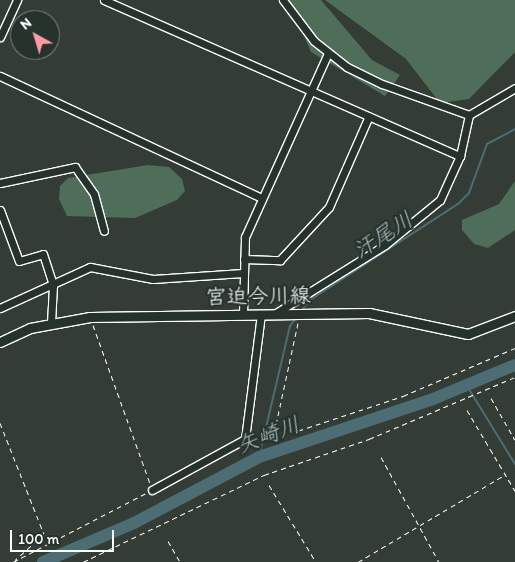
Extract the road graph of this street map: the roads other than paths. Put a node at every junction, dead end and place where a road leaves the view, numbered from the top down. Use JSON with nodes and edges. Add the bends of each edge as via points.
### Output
{"nodes":[{"id":1,"x":17,"y":0,"type":"edge"},
{"id":2,"x":104,"y":0,"type":"edge"},
{"id":3,"x":283,"y":0,"type":"edge"},
{"id":4,"x":0,"y":37,"type":"edge"},
{"id":5,"x":328,"y":53,"type":"junction"},
{"id":6,"x":0,"y":76,"type":"edge"},
{"id":7,"x":515,"y":88,"type":"edge"},
{"id":8,"x":311,"y":91,"type":"junction"},
{"id":9,"x":469,"y":114,"type":"junction"},
{"id":10,"x":369,"y":116,"type":"junction"},
{"id":11,"x":460,"y":156,"type":"junction"},
{"id":12,"x":0,"y":183,"type":"edge"},
{"id":13,"x":262,"y":198,"type":"junction"},
{"id":14,"x":0,"y":210,"type":"edge"},
{"id":15,"x":104,"y":231,"type":"dead end"},
{"id":16,"x":244,"y":259,"type":"junction"},
{"id":17,"x":243,"y":273,"type":"junction"},
{"id":18,"x":53,"y":285,"type":"junction"},
{"id":19,"x":0,"y":308,"type":"edge"},
{"id":20,"x":276,"y":313,"type":"junction"},
{"id":21,"x":243,"y":314,"type":"junction"},
{"id":22,"x":261,"y":314,"type":"junction"},
{"id":23,"x":515,"y":316,"type":"edge"},
{"id":24,"x":51,"y":322,"type":"junction"},
{"id":25,"x":0,"y":342,"type":"edge"},
{"id":26,"x":152,"y":490,"type":"road end"}],
"edges":[{"from":1,"to":4,"type":"street"},
{"from":2,"to":8,"type":"street"},
{"from":3,"to":5,"type":"street"},
{"from":5,"to":8,"type":"street"},
{"from":5,"to":9,"type":"street","via":[[382,84]]},
{"from":6,"to":13,"type":"street"},
{"from":7,"to":9,"type":"street"},
{"from":8,"to":10,"type":"street"},
{"from":8,"to":13,"type":"street"},
{"from":9,"to":11,"type":"street"},
{"from":10,"to":11,"type":"street"},
{"from":10,"to":16,"type":"street","via":[[329,207],[280,260]]},
{"from":11,"to":20,"type":"street","via":[[440,200],[385,245]]},
{"from":12,"to":15,"type":"street","via":[[75,167],[94,194]]},
{"from":13,"to":16,"type":"street","via":[[245,237]]},
{"from":14,"to":18,"type":"street","via":[[19,261],[43,254]]},
{"from":16,"to":17,"type":"street"},
{"from":17,"to":18,"type":"street","via":[[153,279],[94,266]]},
{"from":17,"to":21,"type":"street"},
{"from":18,"to":19,"type":"street"},
{"from":18,"to":24,"type":"street"},
{"from":20,"to":22,"type":"main road","name":"宮迫今川線"},
{"from":20,"to":23,"type":"main road","name":"宮迫今川線","via":[[369,313],[468,334]]},
{"from":21,"to":22,"type":"main road","name":"宮迫今川線"},
{"from":21,"to":24,"type":"main road","name":"宮迫今川線","via":[[90,317]]},
{"from":22,"to":26,"type":"street","via":[[246,439]]},
{"from":24,"to":25,"type":"main road","name":"宮迫今川線"}]}
